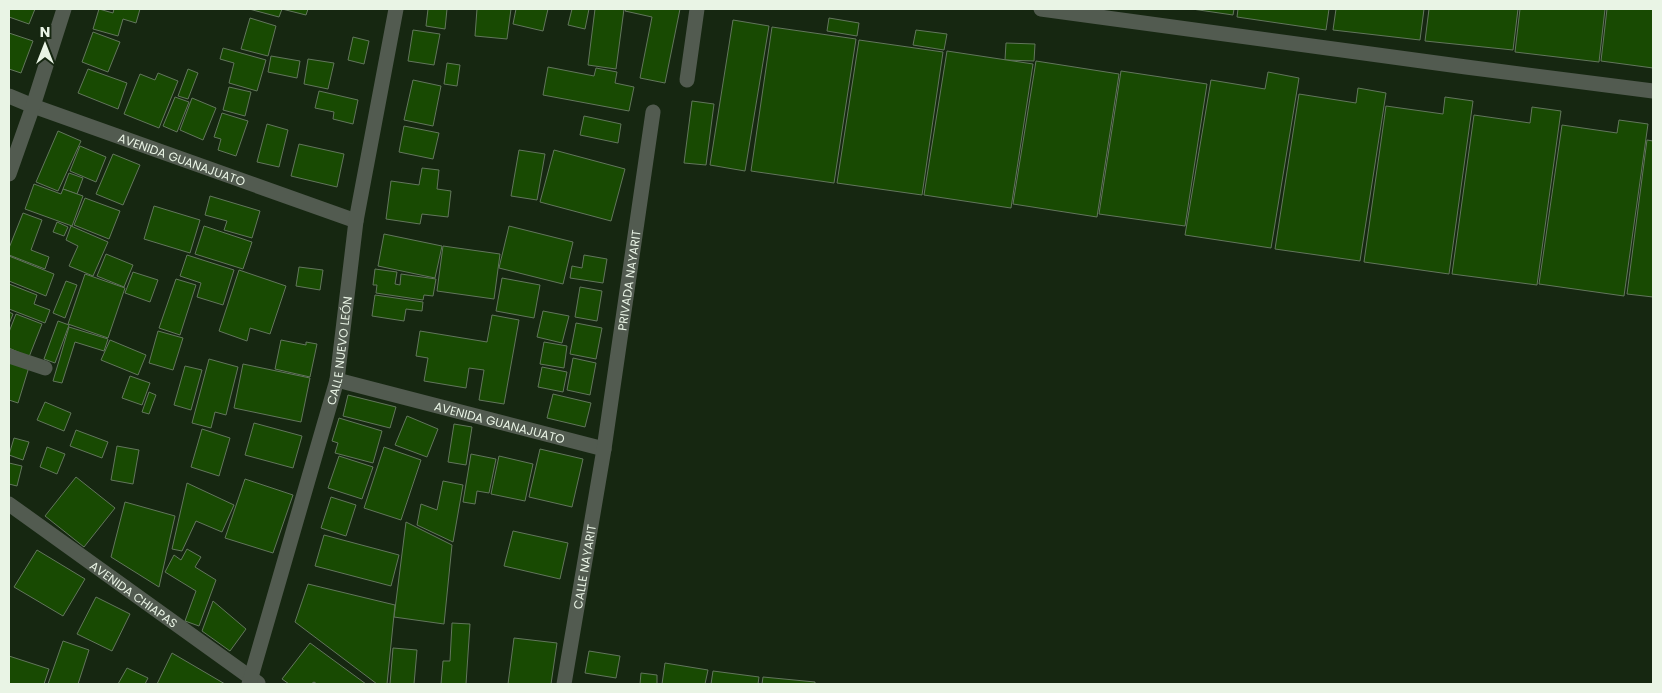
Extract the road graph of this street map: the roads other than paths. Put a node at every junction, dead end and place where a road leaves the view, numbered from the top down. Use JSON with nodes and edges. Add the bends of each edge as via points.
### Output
{"nodes":[{"id":1,"x":64,"y":9,"type":"edge"},
{"id":2,"x":396,"y":9,"type":"edge"},
{"id":3,"x":697,"y":9,"type":"edge"},
{"id":4,"x":1041,"y":9,"type":"edge"},
{"id":5,"x":687,"y":80,"type":"dead end"},
{"id":6,"x":1653,"y":91,"type":"edge"},
{"id":7,"x":9,"y":96,"type":"edge"},
{"id":8,"x":33,"y":106,"type":"junction"},
{"id":9,"x":653,"y":112,"type":"dead end"},
{"id":10,"x":9,"y":174,"type":"edge"},
{"id":11,"x":356,"y":221,"type":"junction"},
{"id":12,"x":9,"y":356,"type":"edge"},
{"id":13,"x":45,"y":368,"type":"dead end"},
{"id":14,"x":337,"y":380,"type":"junction"},
{"id":15,"x":604,"y":449,"type":"junction"},
{"id":16,"x":9,"y":504,"type":"edge"},
{"id":17,"x":253,"y":682,"type":"edge"},
{"id":18,"x":564,"y":684,"type":"edge"}],
"edges":[{"from":1,"to":8,"type":"street"},
{"from":2,"to":11,"type":"street","name":"CALLE NUEVO LEÓN"},
{"from":3,"to":5,"type":"street"},
{"from":4,"to":6,"type":"street"},
{"from":7,"to":8,"type":"street","name":"AVENIDA GUANAJUATO"},
{"from":8,"to":10,"type":"street"},
{"from":8,"to":11,"type":"street","name":"AVENIDA GUANAJUATO"},
{"from":9,"to":15,"type":"street","name":"PRIVADA NAYARIT"},
{"from":11,"to":14,"type":"street","name":"CALLE NUEVO LEÓN"},
{"from":12,"to":13,"type":"street"},
{"from":14,"to":15,"type":"street","name":"AVENIDA GUANAJUATO"},
{"from":14,"to":17,"type":"street","name":"CALLE NUEVO LEÓN"},
{"from":15,"to":18,"type":"street","name":"CALLE NAYARIT"},
{"from":16,"to":17,"type":"street","name":"AVENIDA CHIAPAS"}]}
